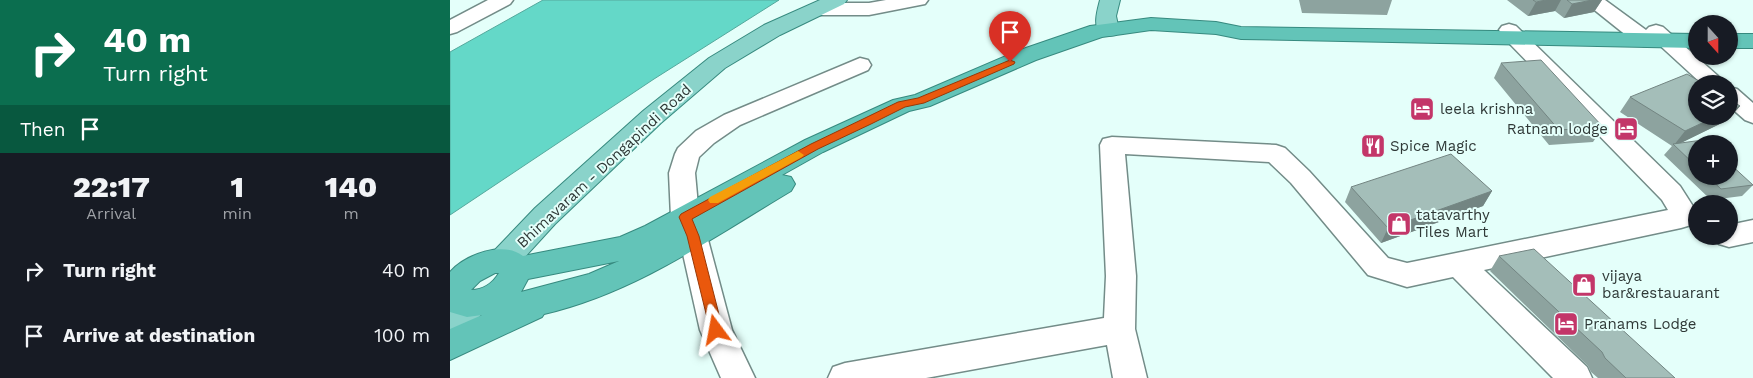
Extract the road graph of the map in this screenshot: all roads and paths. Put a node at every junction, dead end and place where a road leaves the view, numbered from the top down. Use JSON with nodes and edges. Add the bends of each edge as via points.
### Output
{"nodes":[{"id":1,"x":503,"y":0,"type":"edge"},
{"id":2,"x":918,"y":0,"type":"edge"},
{"id":3,"x":1110,"y":0,"type":"edge"},
{"id":4,"x":1124,"y":0,"type":"edge"},
{"id":5,"x":1592,"y":0,"type":"edge"},
{"id":6,"x":829,"y":4,"type":"edge"},
{"id":7,"x":450,"y":28,"type":"edge"},
{"id":8,"x":1115,"y":29,"type":"junction"},
{"id":9,"x":1738,"y":32,"type":"edge"},
{"id":10,"x":1688,"y":33,"type":"edge"},
{"id":11,"x":1753,"y":33,"type":"edge"},
{"id":12,"x":1512,"y":34,"type":"junction"},
{"id":13,"x":1650,"y":36,"type":"junction"},
{"id":14,"x":1688,"y":39,"type":"edge"},
{"id":15,"x":1738,"y":41,"type":"edge"},
{"id":16,"x":1753,"y":42,"type":"edge"},
{"id":17,"x":860,"y":65,"type":"dead end"},
{"id":18,"x":1704,"y":75,"type":"edge"},
{"id":19,"x":1738,"y":102,"type":"edge"},
{"id":20,"x":1753,"y":115,"type":"edge"},
{"id":21,"x":689,"y":226,"type":"junction"},
{"id":22,"x":1753,"y":231,"type":"edge"},
{"id":23,"x":1738,"y":234,"type":"edge"},
{"id":24,"x":1458,"y":264,"type":"junction"},
{"id":25,"x":487,"y":265,"type":"edge"},
{"id":26,"x":550,"y":300,"type":"junction"},
{"id":27,"x":459,"y":302,"type":"edge"},
{"id":28,"x":1119,"y":329,"type":"junction"},
{"id":29,"x":450,"y":346,"type":"edge"},
{"id":30,"x":738,"y":378,"type":"edge"},
{"id":31,"x":845,"y":378,"type":"edge"},
{"id":32,"x":1130,"y":378,"type":"edge"},
{"id":33,"x":1575,"y":378,"type":"edge"}],
"edges":[{"from":1,"to":7,"type":"street"},
{"from":2,"to":6,"type":"street","via":[[870,9]]},
{"from":3,"to":8,"type":"main road","via":[[1106,16]]},
{"from":4,"to":8,"type":"main road"},
{"from":5,"to":13,"type":"street"},
{"from":6,"to":25,"type":"main road","name":"Bhimavaram - Dongapindi Road","via":[[772,30],[718,63],[652,116],[545,216]]},
{"from":8,"to":12,"type":"highway","via":[[1151,24],[1216,28],[1240,33]]},
{"from":8,"to":21,"type":"highway","via":[[1098,31],[1028,55],[920,101],[916,109],[834,154]]},
{"from":9,"to":11,"type":"highway"},
{"from":10,"to":13,"type":"highway"},
{"from":12,"to":13,"type":"highway"},
{"from":12,"to":24,"type":"street","via":[[1671,193],[1683,211],[1682,218]]},
{"from":13,"to":14,"type":"highway"},
{"from":13,"to":18,"type":"street"},
{"from":15,"to":16,"type":"highway"},
{"from":17,"to":21,"type":"street","via":[[732,120],[705,137],[687,154],[682,173]]},
{"from":19,"to":20,"type":"street"},
{"from":21,"to":25,"type":"highway","via":[[655,234],[624,248]]},
{"from":21,"to":26,"type":"highway","via":[[659,256],[598,284]]},
{"from":21,"to":30,"type":"street","via":[[716,330]]},
{"from":22,"to":23,"type":"street"},
{"from":24,"to":28,"type":"street","via":[[1407,274],[1378,267],[1276,154],[1112,145],[1121,276]]},
{"from":24,"to":33,"type":"street"},
{"from":25,"to":27,"type":"highway","via":[[515,278],[496,296]]},
{"from":26,"to":27,"type":"highway","via":[[520,306]]},
{"from":26,"to":29,"type":"highway"},
{"from":28,"to":31,"type":"street"},
{"from":28,"to":32,"type":"street"}]}
